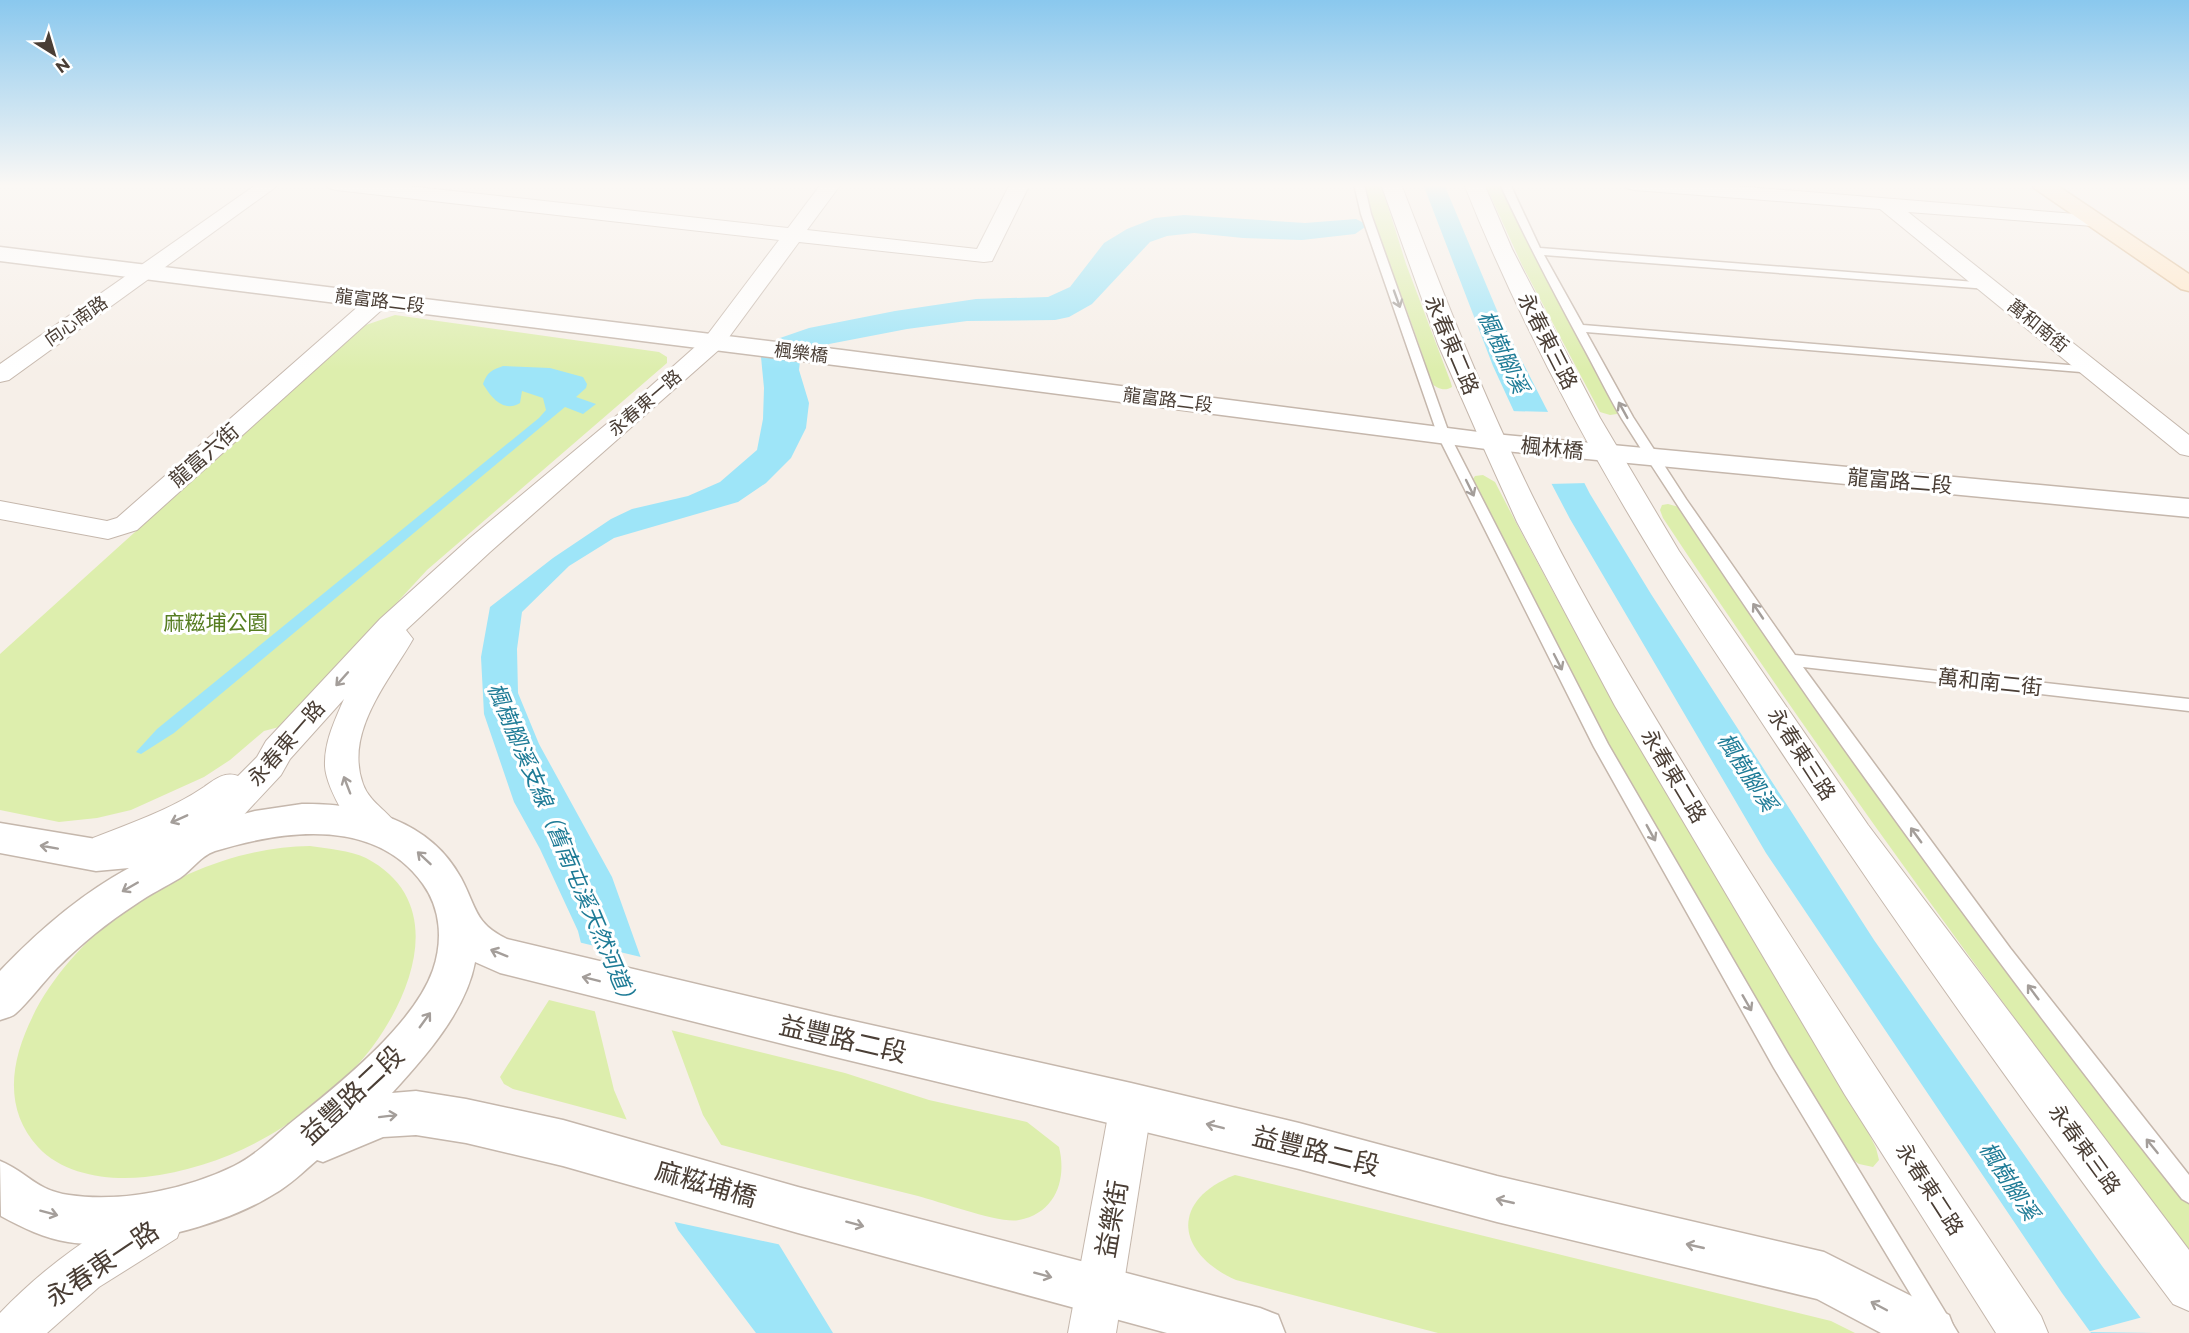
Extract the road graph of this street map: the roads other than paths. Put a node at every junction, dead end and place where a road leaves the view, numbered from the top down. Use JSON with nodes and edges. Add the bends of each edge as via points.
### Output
{"nodes":[{"id":1,"x":183,"y":246,"type":"edge"},
{"id":2,"x":786,"y":246,"type":"edge"},
{"id":3,"x":887,"y":246,"type":"edge"},
{"id":4,"x":989,"y":246,"type":"edge"},
{"id":5,"x":1377,"y":246,"type":"edge"},
{"id":6,"x":1414,"y":246,"type":"edge"},
{"id":7,"x":1500,"y":246,"type":"edge"},
{"id":8,"x":1536,"y":246,"type":"edge"},
{"id":9,"x":1939,"y":246,"type":"edge"},
{"id":10,"x":2132,"y":246,"type":"edge"},
{"id":11,"x":1538,"y":251,"type":"junction"},
{"id":12,"x":0,"y":254,"type":"edge"},
{"id":13,"x":147,"y":272,"type":"junction"},
{"id":14,"x":2189,"y":284,"type":"edge"},
{"id":15,"x":1988,"y":286,"type":"junction"},
{"id":16,"x":378,"y":301,"type":"junction"},
{"id":17,"x":1578,"y":328,"type":"junction"},
{"id":18,"x":713,"y":343,"type":"junction"},
{"id":19,"x":759,"y":348,"type":"joint"},
{"id":20,"x":842,"y":358,"type":"joint"},
{"id":21,"x":2093,"y":370,"type":"junction"},
{"id":22,"x":0,"y":375,"type":"edge"},
{"id":23,"x":1444,"y":436,"type":"junction"},
{"id":24,"x":1494,"y":442,"type":"junction"},
{"id":25,"x":2189,"y":448,"type":"edge"},
{"id":26,"x":1610,"y":454,"type":"junction"},
{"id":27,"x":1656,"y":459,"type":"junction"},
{"id":28,"x":2189,"y":508,"type":"edge"},
{"id":29,"x":0,"y":510,"type":"edge"},
{"id":30,"x":428,"y":593,"type":"junction"},
{"id":31,"x":1790,"y":660,"type":"junction"},
{"id":32,"x":2189,"y":705,"type":"edge"},
{"id":33,"x":278,"y":750,"type":"junction"},
{"id":34,"x":382,"y":831,"type":"junction"},
{"id":35,"x":0,"y":838,"type":"edge"},
{"id":36,"x":196,"y":842,"type":"junction"},
{"id":37,"x":92,"y":855,"type":"junction"},
{"id":38,"x":453,"y":904,"type":"junction"},
{"id":39,"x":0,"y":1001,"type":"edge"},
{"id":40,"x":1131,"y":1105,"type":"junction"},
{"id":41,"x":613,"y":1158,"type":"joint"},
{"id":42,"x":261,"y":1176,"type":"junction"},
{"id":43,"x":0,"y":1184,"type":"edge"},
{"id":44,"x":2189,"y":1192,"type":"edge"},
{"id":45,"x":196,"y":1203,"type":"junction"},
{"id":46,"x":2189,"y":1288,"type":"edge"},
{"id":47,"x":1096,"y":1311,"type":"edge"},
{"id":48,"x":14,"y":1333,"type":"edge"},
{"id":49,"x":1260,"y":1333,"type":"edge"},
{"id":50,"x":1931,"y":1333,"type":"edge"},
{"id":51,"x":1947,"y":1333,"type":"edge"},
{"id":52,"x":2024,"y":1333,"type":"edge"}],
"edges":[{"from":1,"to":13,"type":"street","name":"向心南路"},
{"from":2,"to":18,"type":"street","name":"永春東一路"},
{"from":3,"to":4,"type":"street","via":[[984,256]]},
{"from":5,"to":23,"type":"lane","name":"永春東二路","one_way":true},
{"from":6,"to":24,"type":"street","name":"永春東二路","via":[[1450,344]]},
{"from":7,"to":26,"type":"street","name":"永春東三路","via":[[1587,418]]},
{"from":8,"to":11,"type":"lane","name":"永春東三路"},
{"from":9,"to":15,"type":"street","name":"萬和南街"},
{"from":10,"to":14,"type":"main road"},
{"from":11,"to":15,"type":"lane"},
{"from":11,"to":17,"type":"lane","name":"永春東三路"},
{"from":12,"to":13,"type":"street","name":"龍富路二段"},
{"from":13,"to":16,"type":"street","name":"龍富路二段"},
{"from":13,"to":22,"type":"street","name":"向心南路"},
{"from":15,"to":21,"type":"street","name":"萬和南街"},
{"from":16,"to":18,"type":"street","name":"龍富路二段"},
{"from":16,"to":29,"type":"street","name":"龍富六街","via":[[127,524],[108,530]]},
{"from":17,"to":21,"type":"lane"},
{"from":27,"to":17,"type":"lane","name":"永春東三路","one_way":true,"via":[[1627,417]]},
{"from":18,"to":19,"type":"street","name":"龍富路二段"},
{"from":18,"to":30,"type":"street","name":"永春東一路"},
{"from":19,"to":20,"type":"street","name":"楓樂橋"},
{"from":20,"to":23,"type":"street","name":"龍富路二段"},
{"from":21,"to":25,"type":"street","name":"萬和南街"},
{"from":23,"to":24,"type":"street","name":"龍富路二段"},
{"from":23,"to":51,"type":"lane","name":"永春東二路","one_way":true,"via":[[1608,757],[1781,1061]]},
{"from":24,"to":26,"type":"street","name":"楓林橋"},
{"from":24,"to":52,"type":"street","name":"永春東二路","via":[[1564,583],[1713,842],[1854,1071]]},
{"from":26,"to":27,"type":"street","name":"龍富路二段"},
{"from":26,"to":46,"type":"street","name":"永春東三路","via":[[1668,556],[1855,835]]},
{"from":27,"to":28,"type":"street","name":"龍富路二段"},
{"from":31,"to":27,"type":"lane","name":"永春東三路","one_way":true},
{"from":30,"to":33,"type":"street","name":"永春東一路","one_way":true,"via":[[391,627]]},
{"from":34,"to":30,"type":"street","name":"永春東一路","one_way":true,"via":[[358,807],[349,790],[341,767],[343,745],[353,716],[380,665]]},
{"from":31,"to":32,"type":"lane","name":"萬和南二街"},
{"from":44,"to":31,"type":"lane","name":"永春東三路","one_way":true,"via":[[2004,954]]},
{"from":33,"to":36,"type":"street","name":"永春東一路","via":[[269,766]]},
{"from":33,"to":37,"type":"street","one_way":true,"via":[[193,813]]},
{"from":34,"to":36,"type":"street","name":"益豐路二段","via":[[351,821],[300,819]]},
{"from":38,"to":34,"type":"street","name":"益豐路二段","one_way":true,"via":[[436,869],[412,848]]},
{"from":37,"to":35,"type":"street","name":"益豐路二段","one_way":true},
{"from":36,"to":37,"type":"street","name":"益豐路二段"},
{"from":36,"to":39,"type":"street","name":"益豐路二段","one_way":true,"via":[[80,924],[22,975]]},
{"from":40,"to":38,"type":"street","name":"益豐路二段","one_way":true,"via":[[500,955],[474,942]]},
{"from":42,"to":38,"type":"street","name":"益豐路二段","one_way":true,"via":[[363,1091],[428,1018],[443,994],[458,948],[460,937]]},
{"from":40,"to":47,"type":"street","name":"益樂街"},
{"from":50,"to":40,"type":"street","name":"益豐路二段","one_way":true,"via":[[1824,1276],[1497,1199]]},
{"from":42,"to":41,"type":"street","name":"益豐路二段","one_way":true,"via":[[349,1127],[383,1115],[416,1113],[466,1121]]},
{"from":41,"to":47,"type":"street","name":"麻糍埔橋","one_way":true,"via":[[798,1210]]},
{"from":42,"to":45,"type":"street","name":"益豐路二段"},
{"from":43,"to":45,"type":"street","name":"益豐路二段","one_way":true,"via":[[18,1201],[45,1213],[90,1220],[139,1217]]},
{"from":45,"to":48,"type":"street","name":"永春東一路","via":[[127,1241],[68,1281]]},
{"from":47,"to":49,"type":"street"}]}
